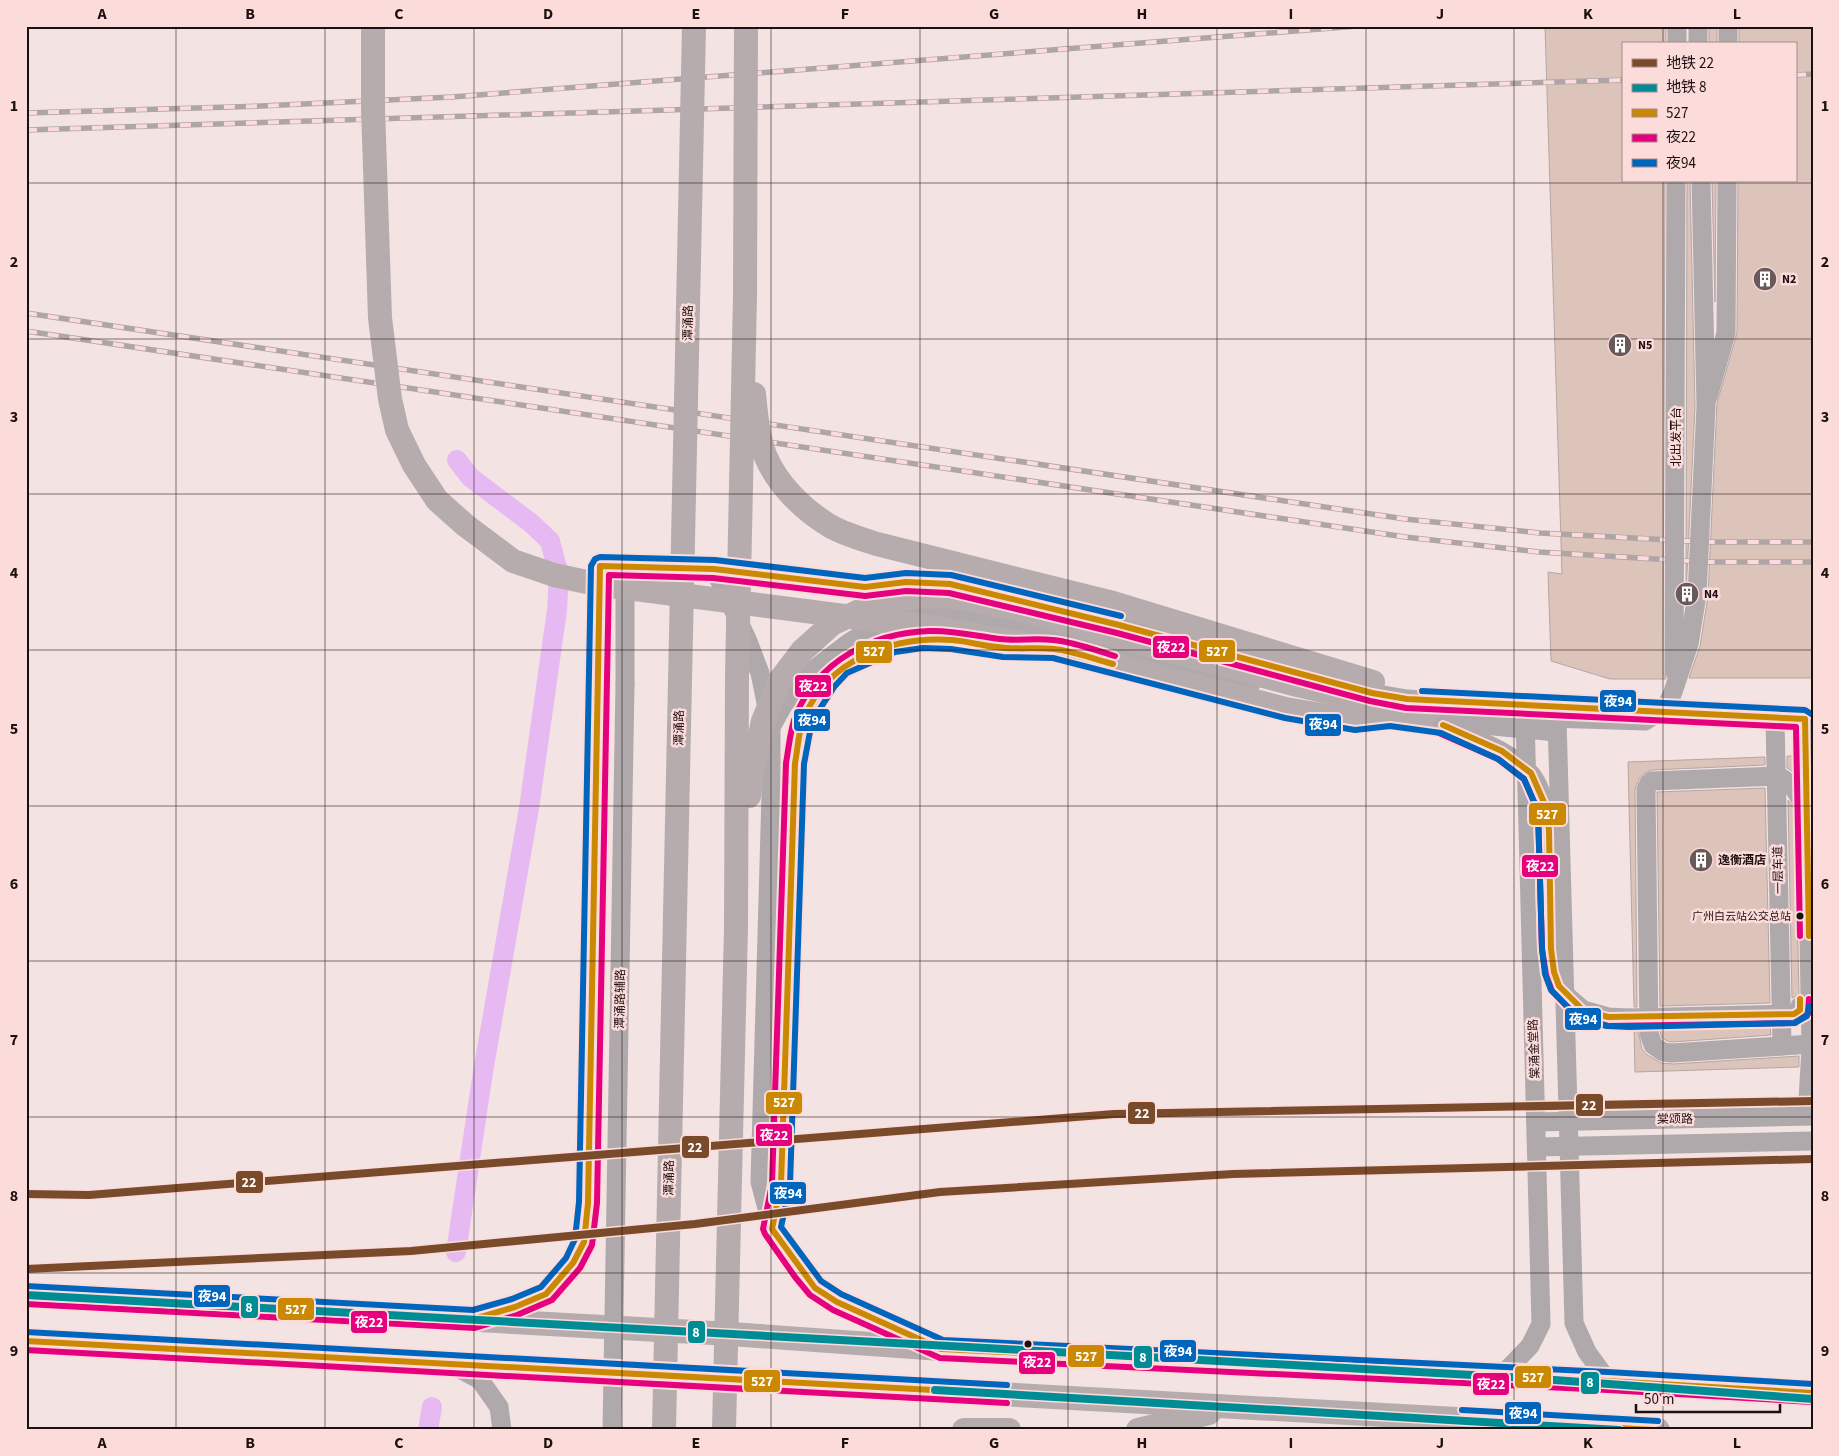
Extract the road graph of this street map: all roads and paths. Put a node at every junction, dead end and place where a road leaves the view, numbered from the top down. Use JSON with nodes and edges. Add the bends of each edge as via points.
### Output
{"nodes":[{"id":1,"x":358,"y":26,"type":"edge"},
{"id":2,"x":373,"y":26,"type":"edge"},
{"id":3,"x":694,"y":26,"type":"edge"},
{"id":4,"x":746,"y":26,"type":"edge"},
{"id":5,"x":1676,"y":26,"type":"edge"},
{"id":6,"x":1698,"y":26,"type":"edge"},
{"id":7,"x":1728,"y":26,"type":"edge"},
{"id":8,"x":1676,"y":42,"type":"edge"},
{"id":9,"x":1698,"y":42,"type":"edge"},
{"id":10,"x":1728,"y":42,"type":"edge"},
{"id":11,"x":373,"y":108,"type":"junction"},
{"id":12,"x":1676,"y":182,"type":"edge"},
{"id":13,"x":1701,"y":182,"type":"edge"},
{"id":14,"x":1727,"y":182,"type":"edge"},
{"id":15,"x":744,"y":296,"type":"junction"},
{"id":16,"x":1706,"y":406,"type":"junction"},
{"id":17,"x":626,"y":568,"type":"junction"},
{"id":18,"x":714,"y":569,"type":"junction"},
{"id":19,"x":1054,"y":649,"type":"junction"},
{"id":20,"x":1373,"y":682,"type":"joint"},
{"id":21,"x":1673,"y":692,"type":"junction"},
{"id":22,"x":1458,"y":702,"type":"junction"},
{"id":23,"x":1524,"y":706,"type":"junction"},
{"id":24,"x":1557,"y":708,"type":"junction"},
{"id":25,"x":1390,"y":717,"type":"junction"},
{"id":26,"x":1775,"y":719,"type":"junction"},
{"id":27,"x":1443,"y":725,"type":"junction"},
{"id":28,"x":772,"y":727,"type":"junction"},
{"id":29,"x":1525,"y":728,"type":"junction"},
{"id":30,"x":1556,"y":732,"type":"junction"},
{"id":31,"x":1798,"y":801,"type":"junction"},
{"id":32,"x":736,"y":927,"type":"junction"},
{"id":33,"x":1809,"y":1043,"type":"junction"},
{"id":34,"x":1782,"y":1046,"type":"junction"},
{"id":35,"x":1810,"y":1116,"type":"edge"},
{"id":36,"x":1569,"y":1121,"type":"junction"},
{"id":37,"x":1536,"y":1122,"type":"junction"},
{"id":38,"x":1813,"y":1141,"type":"edge"},
{"id":39,"x":1569,"y":1146,"type":"junction"},
{"id":40,"x":1537,"y":1147,"type":"junction"},
{"id":41,"x":772,"y":1229,"type":"junction"},
{"id":42,"x":26,"y":1294,"type":"edge"},
{"id":43,"x":474,"y":1320,"type":"junction"},
{"id":44,"x":26,"y":1341,"type":"edge"},
{"id":45,"x":941,"y":1349,"type":"junction"},
{"id":46,"x":451,"y":1364,"type":"junction"},
{"id":47,"x":1500,"y":1376,"type":"junction"},
{"id":48,"x":1608,"y":1381,"type":"junction"},
{"id":49,"x":1813,"y":1393,"type":"edge"},
{"id":50,"x":1234,"y":1407,"type":"junction"},
{"id":51,"x":502,"y":1430,"type":"edge"},
{"id":52,"x":612,"y":1430,"type":"edge"},
{"id":53,"x":664,"y":1430,"type":"edge"},
{"id":54,"x":724,"y":1430,"type":"edge"},
{"id":55,"x":964,"y":1430,"type":"edge"},
{"id":56,"x":1009,"y":1430,"type":"edge"},
{"id":57,"x":1138,"y":1430,"type":"edge"},
{"id":58,"x":1658,"y":1430,"type":"edge"}],
"edges":[{"from":1,"to":11,"type":"main road","bridge":true},
{"from":2,"to":11,"type":"main road","bridge":true},
{"from":3,"to":53,"type":"main road","name":"潭涌路","bridge":true},
{"from":4,"to":15,"type":"main road","bridge":true},
{"from":5,"to":8,"type":"street"},
{"from":6,"to":9,"type":"street"},
{"from":7,"to":10,"type":"street"},
{"from":11,"to":19,"type":"main road","bridge":true,"via":[[380,318],[390,399],[397,430],[414,465],[437,500],[465,526],[513,561],[554,575],[596,584],[930,628]]},
{"from":12,"to":21,"type":"street","name":"北出发平台","bridge":true},
{"from":13,"to":16,"type":"street","bridge":true},
{"from":14,"to":16,"type":"street","bridge":true,"via":[[1726,333]]},
{"from":15,"to":20,"type":"main road","bridge":true,"via":[[756,407],[765,454],[778,479],[803,506],[830,526],[877,544],[1114,603]]},
{"from":15,"to":32,"type":"main road","bridge":true},
{"from":16,"to":21,"type":"street","bridge":true,"via":[[1697,595],[1689,644]]},
{"from":17,"to":18,"type":"street"},
{"from":17,"to":43,"type":"street","via":[[600,566],[588,1193],[584,1242],[573,1263],[546,1294]]},
{"from":17,"to":52,"type":"street","name":"潭涌路辅路","bridge":true},
{"from":18,"to":22,"type":"street","via":[[865,587],[906,582],[950,584],[1119,625],[1372,693]]},
{"from":18,"to":28,"type":"street","via":[[760,673]]},
{"from":19,"to":25,"type":"main road","via":[[1286,709],[1356,721]]},
{"from":19,"to":41,"type":"main road","bridge":true,"via":[[1003,648],[952,640],[922,639],[893,643],[842,666],[814,698],[804,718],[795,763],[781,1185]]},
{"from":20,"to":22,"type":"street"},
{"from":21,"to":27,"type":"street","bridge":true,"via":[[1666,707],[1645,721],[1481,716]]},
{"from":22,"to":23,"type":"street"},
{"from":23,"to":24,"type":"street"},
{"from":23,"to":29,"type":"street","name":"棠涌金堂路"},
{"from":24,"to":26,"type":"street"},
{"from":24,"to":30,"type":"street"},
{"from":25,"to":27,"type":"main road"},
{"from":25,"to":32,"type":"main road","bridge":true,"via":[[1372,702],[1293,684],[1017,609],[951,596],[915,597],[874,604],[832,624],[802,651],[780,680],[763,721],[752,773]]},
{"from":26,"to":33,"type":"street","via":[[1805,719]]},
{"from":26,"to":34,"type":"street","name":"一层车道"},
{"from":27,"to":31,"type":"street","bridge":true,"via":[[1502,751],[1531,773],[1547,809],[1554,972],[1559,986],[1583,1010],[1608,1017],[1794,1014],[1800,1010]]},
{"from":28,"to":29,"type":"street","via":[[784,704],[813,670],[847,644],[892,615],[942,610],[1347,706],[1476,725]]},
{"from":28,"to":41,"type":"street","via":[[760,1182]]},
{"from":29,"to":30,"type":"street"},
{"from":29,"to":37,"type":"street","name":"棠涌金堂路"},
{"from":30,"to":36,"type":"street"},
{"from":31,"to":33,"type":"street"},
{"from":31,"to":33,"type":"street","bridge":true,"via":[[1790,790],[1778,783],[1654,786],[1649,798],[1652,1030],[1658,1045],[1665,1047]]},
{"from":31,"to":34,"type":"street","bridge":true,"via":[[1796,790],[1777,776],[1652,781],[1646,790],[1649,1033],[1653,1045],[1663,1052],[1672,1053]]},
{"from":32,"to":54,"type":"main road","bridge":true},
{"from":33,"to":34,"type":"street"},
{"from":33,"to":35,"type":"street"},
{"from":35,"to":36,"type":"street","name":"棠颂路"},
{"from":36,"to":37,"type":"street","name":"棠颂路"},
{"from":36,"to":39,"type":"street"},
{"from":37,"to":40,"type":"street","name":"棠涌金堂路"},
{"from":38,"to":39,"type":"street","name":"棠颂路"},
{"from":39,"to":40,"type":"street","name":"棠颂路"},
{"from":39,"to":48,"type":"street","via":[[1574,1323],[1587,1352]]},
{"from":40,"to":47,"type":"street","name":"棠涌金堂路","via":[[1541,1324],[1530,1346]]},
{"from":41,"to":45,"type":"main road","via":[[815,1288],[837,1302]]},
{"from":42,"to":43,"type":"main road"},
{"from":43,"to":45,"type":"main road"},
{"from":44,"to":46,"type":"main road"},
{"from":45,"to":47,"type":"main road"},
{"from":46,"to":50,"type":"main road"},
{"from":46,"to":51,"type":"street","via":[[480,1380],[499,1407]]},
{"from":47,"to":48,"type":"main road"},
{"from":48,"to":49,"type":"main road"},
{"from":50,"to":57,"type":"main road"},
{"from":50,"to":58,"type":"main road"},
{"from":55,"to":56,"type":"main road"}]}
